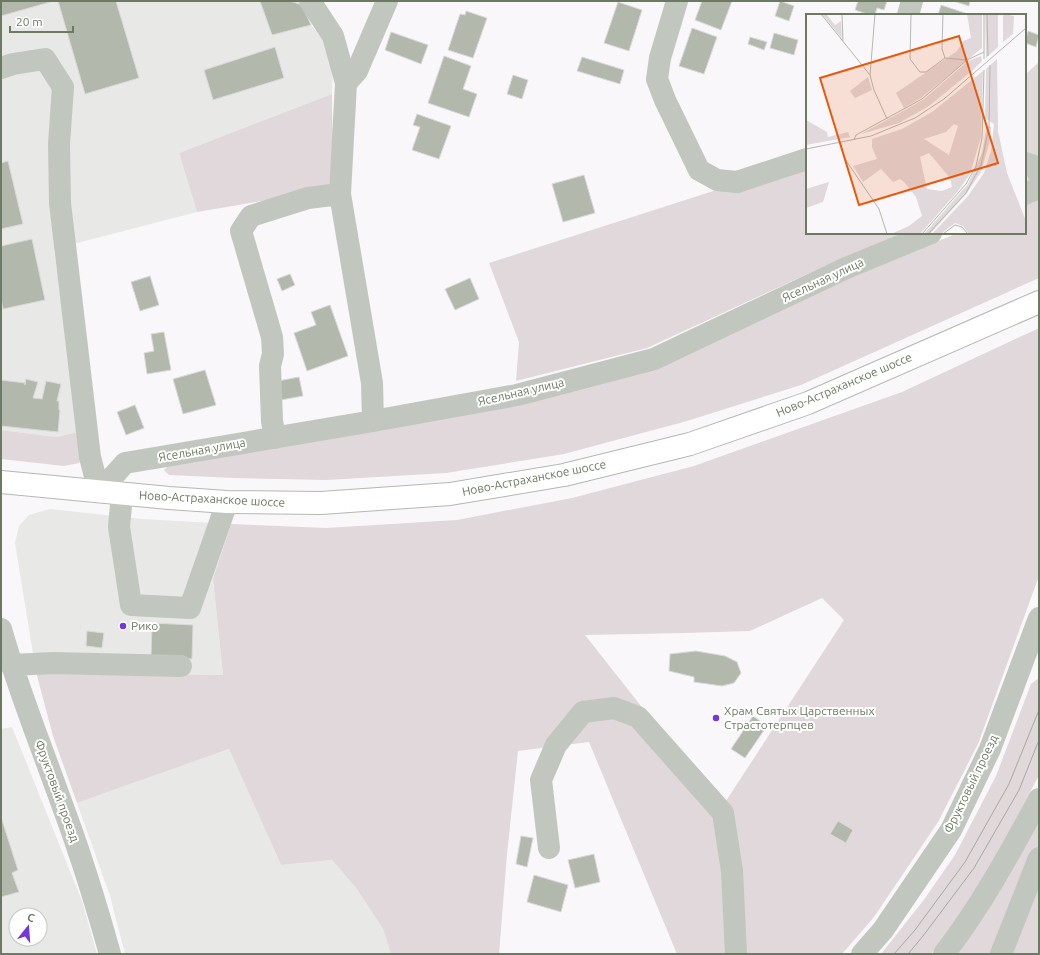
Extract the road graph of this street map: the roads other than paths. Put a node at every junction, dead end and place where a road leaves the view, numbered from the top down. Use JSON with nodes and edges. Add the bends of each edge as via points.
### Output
{"nodes":[{"id":1,"x":310,"y":1,"type":"edge"},
{"id":2,"x":387,"y":1,"type":"edge"},
{"id":3,"x":677,"y":1,"type":"edge"},
{"id":4,"x":912,"y":1,"type":"edge"},
{"id":5,"x":908,"y":14,"type":"edge"},
{"id":6,"x":1,"y":68,"type":"edge"},
{"id":7,"x":346,"y":83,"type":"junction"},
{"id":8,"x":806,"y":159,"type":"edge"},
{"id":9,"x":1026,"y":163,"type":"edge"},
{"id":10,"x":1039,"y":174,"type":"edge"},
{"id":11,"x":1039,"y":188,"type":"edge"},
{"id":12,"x":340,"y":194,"type":"junction"},
{"id":13,"x":1026,"y":194,"type":"edge"},
{"id":14,"x":929,"y":234,"type":"edge"},
{"id":15,"x":1039,"y":302,"type":"edge"},
{"id":16,"x":374,"y":421,"type":"junction"},
{"id":17,"x":276,"y":438,"type":"junction"},
{"id":18,"x":1,"y":482,"type":"edge"},
{"id":19,"x":99,"y":492,"type":"junction"},
{"id":20,"x":122,"y":494,"type":"junction"},
{"id":21,"x":227,"y":502,"type":"junction"},
{"id":22,"x":1039,"y":618,"type":"edge"},
{"id":23,"x":1,"y":629,"type":"edge"},
{"id":24,"x":1033,"y":654,"type":"edge"},
{"id":25,"x":11,"y":665,"type":"junction"},
{"id":26,"x":181,"y":666,"type":"dead end"},
{"id":27,"x":1039,"y":799,"type":"edge"},
{"id":28,"x":549,"y":848,"type":"dead end"},
{"id":29,"x":1039,"y":858,"type":"edge"},
{"id":30,"x":110,"y":954,"type":"edge"},
{"id":31,"x":736,"y":954,"type":"edge"},
{"id":32,"x":862,"y":954,"type":"edge"},
{"id":33,"x":944,"y":954,"type":"edge"},
{"id":34,"x":1001,"y":954,"type":"edge"}],
"edges":[{"from":1,"to":7,"type":"street","via":[[333,36]]},
{"from":2,"to":7,"type":"street","via":[[357,71]]},
{"from":3,"to":8,"type":"street","via":[[660,58],[657,79],[699,170],[717,180],[737,182]]},
{"from":4,"to":5,"type":"street"},
{"from":6,"to":19,"type":"street","via":[[45,60],[63,87],[59,144],[60,203],[90,457]]},
{"from":7,"to":12,"type":"street"},
{"from":9,"to":10,"type":"street","via":[[1034,166]]},
{"from":11,"to":13,"type":"street"},
{"from":12,"to":16,"type":"street","via":[[372,383]]},
{"from":12,"to":17,"type":"street","via":[[308,198],[251,216],[241,231],[272,337],[272,421]]},
{"from":14,"to":16,"type":"street","name":"Ясельная улица","via":[[846,268],[654,359],[517,395]]},
{"from":15,"to":21,"type":"main road","name":"Ново-Астраханское шоссе","via":[[808,403],[690,444],[564,475],[450,494],[321,503]]},
{"from":16,"to":17,"type":"street","name":"Ясельная улица"},
{"from":17,"to":19,"type":"street","name":"Ясельная улица","via":[[125,463]]},
{"from":18,"to":19,"type":"main road","name":"Ново-Астраханское шоссе"},
{"from":19,"to":20,"type":"main road","name":"Ново-Астраханское шоссе"},
{"from":20,"to":21,"type":"main road","name":"Ново-Астраханское шоссе"},
{"from":20,"to":21,"type":"street","via":[[119,527],[131,605],[190,608]]},
{"from":22,"to":24,"type":"street","name":"Фруктовый проезд"},
{"from":23,"to":25,"type":"street","name":"Фруктовый проезд"},
{"from":24,"to":32,"type":"street","name":"Фруктовый проезд","via":[[951,830],[883,930]]},
{"from":25,"to":26,"type":"street","via":[[53,663]]},
{"from":25,"to":30,"type":"street","name":"Фруктовый проезд","via":[[64,808],[96,902]]},
{"from":27,"to":33,"type":"street","via":[[1009,855]]},
{"from":28,"to":31,"type":"street","via":[[541,780],[556,744],[583,712],[614,708],[638,717],[723,813],[732,871]]},
{"from":29,"to":34,"type":"street"}]}
